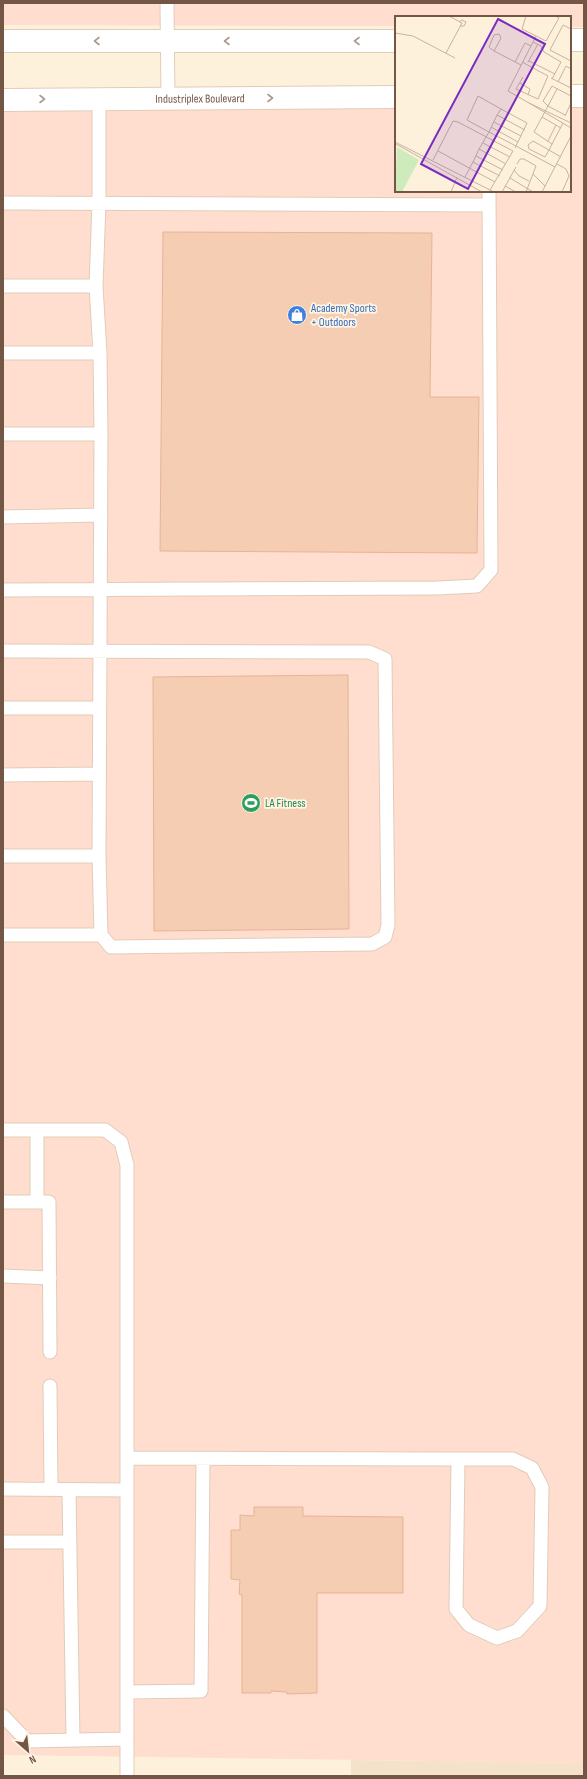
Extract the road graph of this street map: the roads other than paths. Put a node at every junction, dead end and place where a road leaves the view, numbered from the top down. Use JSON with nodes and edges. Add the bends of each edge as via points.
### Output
{"nodes":[{"id":1,"x":167,"y":3,"type":"edge"},
{"id":2,"x":571,"y":40,"type":"edge"},
{"id":3,"x":584,"y":40,"type":"edge"},
{"id":4,"x":168,"y":41,"type":"junction"},
{"id":5,"x":395,"y":41,"type":"edge"},
{"id":6,"x":3,"y":42,"type":"edge"},
{"id":7,"x":571,"y":96,"type":"edge"},
{"id":8,"x":584,"y":96,"type":"edge"},
{"id":9,"x":395,"y":97,"type":"edge"},
{"id":10,"x":99,"y":99,"type":"junction"},
{"id":11,"x":168,"y":99,"type":"junction"},
{"id":12,"x":3,"y":100,"type":"edge"},
{"id":13,"x":489,"y":192,"type":"edge"},
{"id":14,"x":3,"y":203,"type":"edge"},
{"id":15,"x":99,"y":203,"type":"junction"},
{"id":16,"x":489,"y":205,"type":"junction"},
{"id":17,"x":3,"y":286,"type":"edge"},
{"id":18,"x":96,"y":286,"type":"junction"},
{"id":19,"x":3,"y":353,"type":"edge"},
{"id":20,"x":100,"y":353,"type":"junction"},
{"id":21,"x":3,"y":434,"type":"edge"},
{"id":22,"x":100,"y":434,"type":"junction"},
{"id":23,"x":101,"y":516,"type":"junction"},
{"id":24,"x":3,"y":517,"type":"edge"},
{"id":25,"x":3,"y":590,"type":"edge"},
{"id":26,"x":99,"y":590,"type":"junction"},
{"id":27,"x":3,"y":651,"type":"edge"},
{"id":28,"x":99,"y":651,"type":"junction"},
{"id":29,"x":3,"y":708,"type":"edge"},
{"id":30,"x":99,"y":708,"type":"junction"},
{"id":31,"x":99,"y":774,"type":"junction"},
{"id":32,"x":3,"y":775,"type":"edge"},
{"id":33,"x":3,"y":856,"type":"edge"},
{"id":34,"x":99,"y":856,"type":"junction"},
{"id":35,"x":3,"y":935,"type":"edge"},
{"id":36,"x":101,"y":935,"type":"junction"},
{"id":37,"x":3,"y":1130,"type":"edge"},
{"id":38,"x":37,"y":1130,"type":"junction"},
{"id":39,"x":3,"y":1202,"type":"edge"},
{"id":40,"x":36,"y":1202,"type":"junction"},
{"id":41,"x":3,"y":1276,"type":"edge"},
{"id":42,"x":50,"y":1278,"type":"junction"},
{"id":43,"x":50,"y":1352,"type":"dead end"},
{"id":44,"x":50,"y":1386,"type":"dead end"},
{"id":45,"x":127,"y":1458,"type":"junction"},
{"id":46,"x":203,"y":1459,"type":"junction"},
{"id":47,"x":458,"y":1459,"type":"junction"},
{"id":48,"x":3,"y":1489,"type":"edge"},
{"id":49,"x":51,"y":1489,"type":"junction"},
{"id":50,"x":69,"y":1490,"type":"junction"},
{"id":51,"x":127,"y":1490,"type":"junction"},
{"id":52,"x":3,"y":1542,"type":"edge"},
{"id":53,"x":70,"y":1542,"type":"junction"},
{"id":54,"x":127,"y":1692,"type":"junction"},
{"id":55,"x":3,"y":1716,"type":"edge"},
{"id":56,"x":127,"y":1739,"type":"junction"},
{"id":57,"x":73,"y":1740,"type":"junction"},
{"id":58,"x":127,"y":1776,"type":"edge"}],
"edges":[{"from":1,"to":4,"type":"lane"},
{"from":2,"to":3,"type":"street"},
{"from":5,"to":4,"type":"street","one_way":true},
{"from":4,"to":6,"type":"street","one_way":true},
{"from":4,"to":11,"type":"lane"},
{"from":7,"to":8,"type":"street"},
{"from":11,"to":9,"type":"street","name":"Industriplex Boulevard","one_way":true},
{"from":10,"to":11,"type":"street","name":"Industriplex Boulevard"},
{"from":12,"to":10,"type":"street","name":"Industriplex Boulevard","one_way":true},
{"from":10,"to":15,"type":"lane"},
{"from":13,"to":16,"type":"lane"},
{"from":14,"to":15,"type":"lane"},
{"from":15,"to":16,"type":"lane"},
{"from":15,"to":18,"type":"lane"},
{"from":16,"to":26,"type":"lane","via":[[491,570],[477,586]]},
{"from":17,"to":18,"type":"lane"},
{"from":18,"to":20,"type":"lane"},
{"from":19,"to":20,"type":"lane"},
{"from":20,"to":22,"type":"lane"},
{"from":21,"to":22,"type":"lane"},
{"from":22,"to":23,"type":"lane"},
{"from":23,"to":24,"type":"lane"},
{"from":23,"to":26,"type":"lane"},
{"from":25,"to":26,"type":"lane"},
{"from":26,"to":28,"type":"lane"},
{"from":27,"to":28,"type":"lane"},
{"from":28,"to":30,"type":"lane"},
{"from":28,"to":36,"type":"lane","via":[[369,652],[385,659],[388,925],[384,937],[372,944],[111,947]]},
{"from":29,"to":30,"type":"lane"},
{"from":30,"to":31,"type":"lane"},
{"from":31,"to":32,"type":"lane"},
{"from":31,"to":34,"type":"lane"},
{"from":33,"to":34,"type":"lane"},
{"from":34,"to":36,"type":"lane"},
{"from":35,"to":36,"type":"lane"},
{"from":37,"to":38,"type":"lane"},
{"from":38,"to":40,"type":"lane"},
{"from":38,"to":45,"type":"lane","via":[[105,1130],[121,1142],[127,1165]]},
{"from":39,"to":40,"type":"lane"},
{"from":40,"to":42,"type":"lane","via":[[49,1202]]},
{"from":41,"to":42,"type":"lane"},
{"from":42,"to":43,"type":"lane"},
{"from":44,"to":49,"type":"lane"},
{"from":45,"to":46,"type":"lane"},
{"from":45,"to":51,"type":"lane"},
{"from":46,"to":47,"type":"lane"},
{"from":46,"to":54,"type":"lane","via":[[201,1691]]},
{"from":47,"to":47,"type":"lane","via":[[513,1460],[532,1468],[542,1487],[540,1606],[517,1631],[497,1638],[469,1625],[456,1609]]},
{"from":48,"to":49,"type":"lane"},
{"from":49,"to":50,"type":"lane"},
{"from":50,"to":51,"type":"lane"},
{"from":50,"to":53,"type":"lane"},
{"from":51,"to":54,"type":"lane"},
{"from":52,"to":53,"type":"lane"},
{"from":53,"to":57,"type":"lane"},
{"from":54,"to":56,"type":"lane"},
{"from":55,"to":57,"type":"lane","via":[[27,1741]]},
{"from":56,"to":57,"type":"lane"},
{"from":56,"to":58,"type":"lane"}]}
